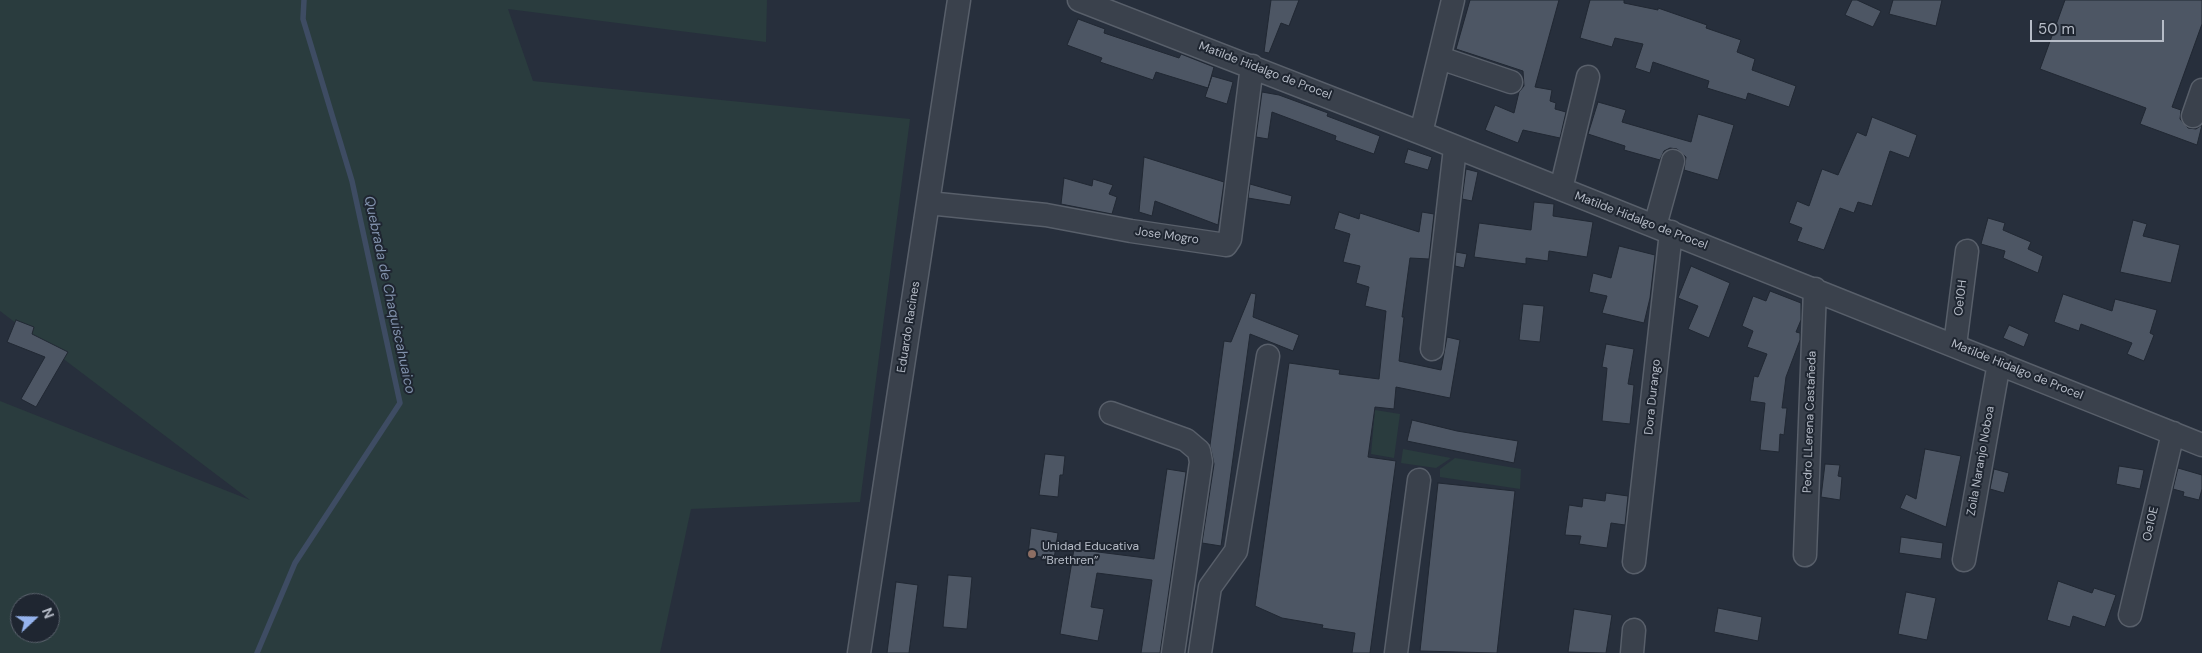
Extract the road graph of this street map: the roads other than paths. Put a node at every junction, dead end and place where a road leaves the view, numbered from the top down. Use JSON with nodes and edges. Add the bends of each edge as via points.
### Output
{"nodes":[{"id":1,"x":959,"y":0,"type":"edge"},
{"id":2,"x":1078,"y":0,"type":"edge"},
{"id":3,"x":1453,"y":0,"type":"edge"},
{"id":4,"x":1440,"y":58,"type":"junction"},
{"id":5,"x":1252,"y":66,"type":"junction"},
{"id":6,"x":1588,"y":78,"type":"dead end"},
{"id":7,"x":1511,"y":82,"type":"dead end"},
{"id":8,"x":2202,"y":90,"type":"edge"},
{"id":9,"x":2193,"y":116,"type":"dead end"},
{"id":10,"x":1421,"y":133,"type":"junction"},
{"id":11,"x":1455,"y":148,"type":"junction"},
{"id":12,"x":1674,"y":161,"type":"dead end"},
{"id":13,"x":1561,"y":189,"type":"junction"},
{"id":14,"x":928,"y":203,"type":"junction"},
{"id":15,"x":1663,"y":229,"type":"junction"},
{"id":16,"x":1967,"y":251,"type":"dead end"},
{"id":17,"x":1814,"y":289,"type":"junction"},
{"id":18,"x":1955,"y":345,"type":"junction"},
{"id":19,"x":1432,"y":349,"type":"dead end"},
{"id":20,"x":1268,"y":356,"type":"dead end"},
{"id":21,"x":1999,"y":363,"type":"junction"},
{"id":22,"x":1111,"y":413,"type":"dead end"},
{"id":23,"x":2173,"y":433,"type":"junction"},
{"id":24,"x":2202,"y":445,"type":"edge"},
{"id":25,"x":1419,"y":480,"type":"dead end"},
{"id":26,"x":1805,"y":555,"type":"dead end"},
{"id":27,"x":1964,"y":560,"type":"dead end"},
{"id":28,"x":1634,"y":562,"type":"dead end"},
{"id":29,"x":2130,"y":615,"type":"dead end"},
{"id":30,"x":1634,"y":630,"type":"dead end"},
{"id":31,"x":858,"y":653,"type":"edge"},
{"id":32,"x":1173,"y":653,"type":"edge"},
{"id":33,"x":1200,"y":653,"type":"edge"},
{"id":34,"x":1396,"y":653,"type":"edge"},
{"id":35,"x":1632,"y":653,"type":"edge"}],
"edges":[{"from":1,"to":14,"type":"street","name":"Eduardo Racines"},
{"from":2,"to":5,"type":"street","name":"Matilde Hidalgo de Procel"},
{"from":3,"to":4,"type":"street"},
{"from":4,"to":7,"type":"street"},
{"from":4,"to":10,"type":"street"},
{"from":5,"to":10,"type":"street","name":"Matilde Hidalgo de Procel"},
{"from":5,"to":14,"type":"street","name":"Jose Mogro","via":[[1230,240],[1226,245],[1046,215]]},
{"from":6,"to":13,"type":"street"},
{"from":8,"to":9,"type":"street"},
{"from":10,"to":11,"type":"street","name":"Matilde Hidalgo de Procel"},
{"from":11,"to":13,"type":"street","name":"Matilde Hidalgo de Procel"},
{"from":11,"to":19,"type":"street"},
{"from":12,"to":15,"type":"street","name":"Dora Durango"},
{"from":13,"to":15,"type":"street","name":"Matilde Hidalgo de Procel"},
{"from":14,"to":31,"type":"street","name":"Eduardo Racines"},
{"from":15,"to":17,"type":"street","name":"Matilde Hidalgo de Procel"},
{"from":15,"to":28,"type":"street","name":"Dora Durango"},
{"from":16,"to":18,"type":"street","name":"Oe10H"},
{"from":17,"to":18,"type":"street","name":"Matilde Hidalgo de Procel"},
{"from":17,"to":26,"type":"street","name":"Pedro LLerena Castañeda"},
{"from":18,"to":21,"type":"street","name":"Matilde Hidalgo de Procel"},
{"from":20,"to":33,"type":"street","via":[[1236,551],[1210,587]]},
{"from":21,"to":23,"type":"street","name":"Matilde Hidalgo de Procel"},
{"from":21,"to":27,"type":"street","name":"Zoila Naranjo Noboa"},
{"from":22,"to":32,"type":"street","via":[[1186,440],[1198,451],[1201,462]]},
{"from":23,"to":24,"type":"street","name":"Matilde Hidalgo de Procel"},
{"from":23,"to":29,"type":"street","name":"Oe10E"},
{"from":25,"to":34,"type":"street"},
{"from":30,"to":35,"type":"street"}]}
